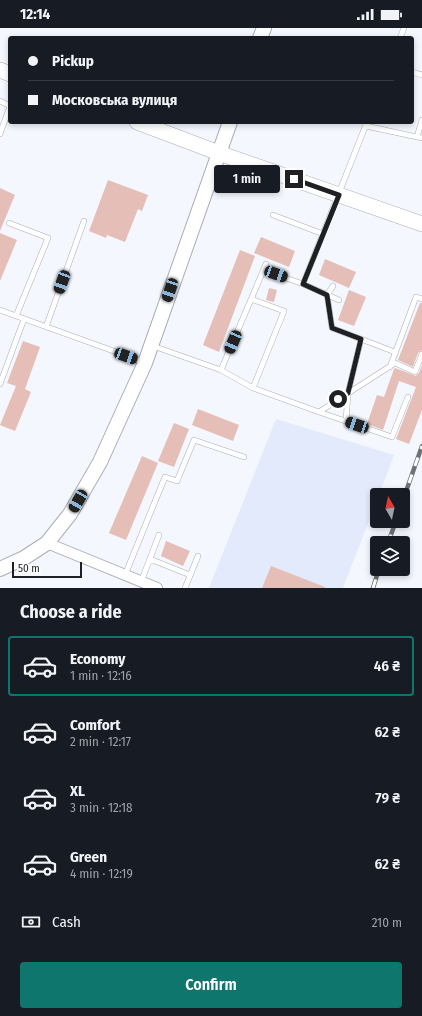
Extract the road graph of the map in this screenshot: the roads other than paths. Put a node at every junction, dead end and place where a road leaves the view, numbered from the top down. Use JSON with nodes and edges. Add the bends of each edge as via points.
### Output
{"nodes":[{"id":1,"x":8,"y":112,"type":"edge"},
{"id":2,"x":422,"y":120,"type":"edge"},
{"id":3,"x":142,"y":124,"type":"edge"},
{"id":4,"x":229,"y":124,"type":"edge"},
{"id":5,"x":367,"y":124,"type":"edge"},
{"id":6,"x":0,"y":134,"type":"edge"},
{"id":7,"x":420,"y":137,"type":"edge"},
{"id":8,"x":219,"y":153,"type":"junction"},
{"id":9,"x":339,"y":195,"type":"junction"},
{"id":10,"x":274,"y":215,"type":"dead end"},
{"id":11,"x":84,"y":221,"type":"dead end"},
{"id":12,"x":9,"y":223,"type":"dead end"},
{"id":13,"x":422,"y":224,"type":"edge"},
{"id":14,"x":323,"y":234,"type":"junction"},
{"id":15,"x":266,"y":264,"type":"dead end"},
{"id":16,"x":263,"y":270,"type":"junction"},
{"id":17,"x":303,"y":284,"type":"junction"},
{"id":18,"x":332,"y":286,"type":"dead end"},
{"id":19,"x":327,"y":295,"type":"junction"},
{"id":20,"x":251,"y":299,"type":"junction"},
{"id":21,"x":422,"y":299,"type":"edge"},
{"id":22,"x":339,"y":300,"type":"dead end"},
{"id":23,"x":0,"y":310,"type":"edge"},
{"id":24,"x":16,"y":316,"type":"junction"},
{"id":25,"x":24,"y":319,"type":"junction"},
{"id":26,"x":46,"y":327,"type":"junction"},
{"id":27,"x":361,"y":339,"type":"junction"},
{"id":28,"x":152,"y":345,"type":"junction"},
{"id":29,"x":395,"y":352,"type":"junction"},
{"id":30,"x":422,"y":354,"type":"edge"},
{"id":31,"x":145,"y":363,"type":"junction"},
{"id":32,"x":390,"y":367,"type":"junction"},
{"id":33,"x":221,"y":370,"type":"junction"},
{"id":34,"x":0,"y":384,"type":"edge"},
{"id":35,"x":253,"y":388,"type":"junction"},
{"id":36,"x":348,"y":393,"type":"junction"},
{"id":37,"x":408,"y":397,"type":"dead end"},
{"id":38,"x":319,"y":412,"type":"junction"},
{"id":39,"x":346,"y":421,"type":"junction"},
{"id":40,"x":244,"y":457,"type":"dead end"},
{"id":41,"x":159,"y":535,"type":"dead end"},
{"id":42,"x":47,"y":543,"type":"junction"},
{"id":43,"x":198,"y":556,"type":"dead end"},
{"id":44,"x":150,"y":559,"type":"junction"},
{"id":45,"x":0,"y":569,"type":"edge"},
{"id":46,"x":125,"y":575,"type":"junction"},
{"id":47,"x":190,"y":575,"type":"junction"},
{"id":48,"x":141,"y":582,"type":"junction"},
{"id":49,"x":156,"y":588,"type":"edge"},
{"id":50,"x":185,"y":588,"type":"edge"}],
"edges":[{"from":1,"to":6,"type":"lane"},
{"from":2,"to":7,"type":"lane"},
{"from":3,"to":8,"type":"main road"},
{"from":4,"to":8,"type":"street"},
{"from":5,"to":7,"type":"lane"},
{"from":5,"to":9,"type":"lane"},
{"from":8,"to":9,"type":"main road"},
{"from":8,"to":28,"type":"street"},
{"from":9,"to":13,"type":"main road"},
{"from":9,"to":14,"type":"lane"},
{"from":10,"to":14,"type":"lane"},
{"from":11,"to":26,"type":"lane"},
{"from":12,"to":24,"type":"lane","via":[[48,238]]},
{"from":14,"to":17,"type":"lane"},
{"from":15,"to":16,"type":"lane"},
{"from":16,"to":17,"type":"lane"},
{"from":16,"to":20,"type":"lane"},
{"from":17,"to":19,"type":"lane"},
{"from":18,"to":19,"type":"lane"},
{"from":19,"to":22,"type":"lane"},
{"from":19,"to":27,"type":"lane","via":[[332,328]]},
{"from":20,"to":33,"type":"lane"},
{"from":20,"to":35,"type":"lane","via":[[284,311]]},
{"from":21,"to":29,"type":"lane","via":[[416,297]]},
{"from":23,"to":24,"type":"lane"},
{"from":24,"to":25,"type":"lane"},
{"from":25,"to":26,"type":"lane"},
{"from":25,"to":34,"type":"lane"},
{"from":26,"to":31,"type":"lane"},
{"from":27,"to":29,"type":"lane"},
{"from":27,"to":36,"type":"lane"},
{"from":28,"to":31,"type":"street"},
{"from":28,"to":33,"type":"lane"},
{"from":29,"to":32,"type":"lane"},
{"from":30,"to":32,"type":"lane","via":[[414,372],[395,363]]},
{"from":31,"to":42,"type":"street","via":[[100,462],[70,514]]},
{"from":32,"to":36,"type":"lane"},
{"from":33,"to":35,"type":"lane"},
{"from":35,"to":38,"type":"lane"},
{"from":36,"to":38,"type":"lane"},
{"from":36,"to":39,"type":"lane"},
{"from":37,"to":39,"type":"lane","via":[[392,437]]},
{"from":38,"to":39,"type":"lane"},
{"from":40,"to":46,"type":"lane","via":[[194,440],[177,481],[165,477]]},
{"from":41,"to":44,"type":"lane"},
{"from":42,"to":45,"type":"street"},
{"from":42,"to":46,"type":"street"},
{"from":43,"to":47,"type":"lane"},
{"from":44,"to":47,"type":"lane"},
{"from":44,"to":48,"type":"lane"},
{"from":46,"to":48,"type":"street"},
{"from":47,"to":50,"type":"lane"},
{"from":48,"to":49,"type":"street"}]}
